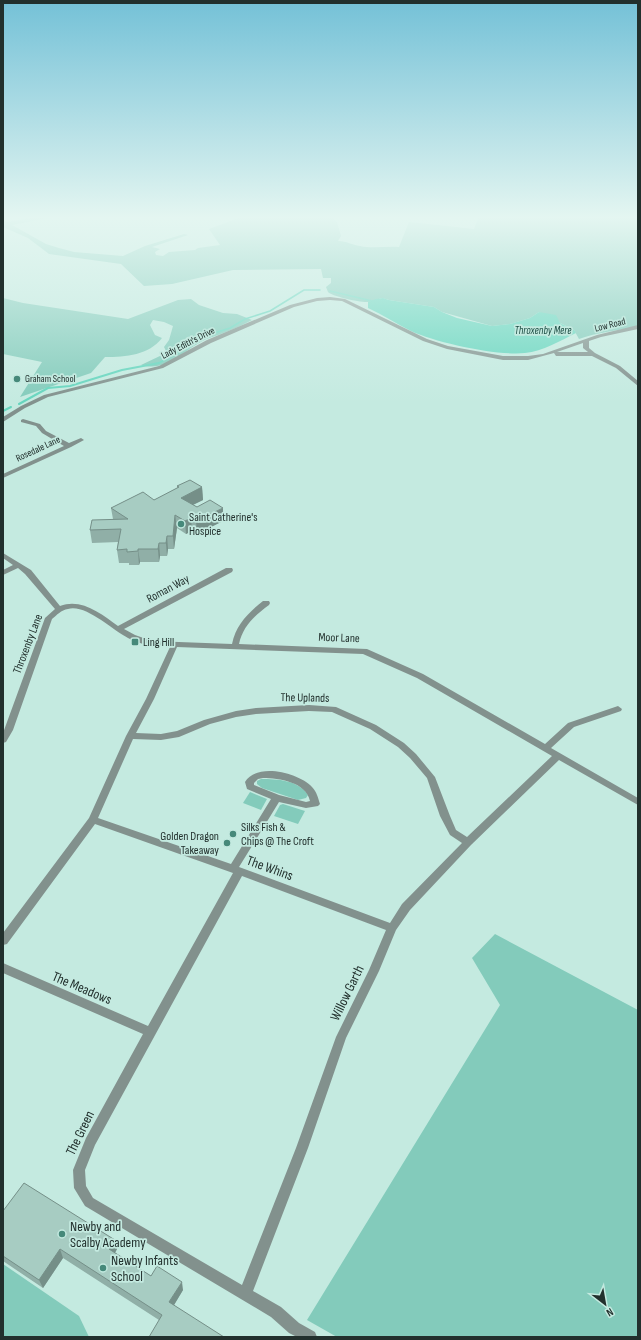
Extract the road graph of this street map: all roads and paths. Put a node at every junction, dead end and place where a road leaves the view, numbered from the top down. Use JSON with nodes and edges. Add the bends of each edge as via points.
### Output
{"nodes":[{"id":1,"x":638,"y":327,"type":"edge"},
{"id":2,"x":586,"y":340,"type":"junction"},
{"id":3,"x":593,"y":354,"type":"junction"},
{"id":4,"x":544,"y":355,"type":"junction"},
{"id":5,"x":638,"y":384,"type":"edge"},
{"id":6,"x":3,"y":420,"type":"edge"},
{"id":7,"x":16,"y":426,"type":"dead end"},
{"id":8,"x":81,"y":440,"type":"dead end"},
{"id":9,"x":69,"y":446,"type":"junction"},
{"id":10,"x":3,"y":476,"type":"edge"},
{"id":11,"x":3,"y":555,"type":"edge"},
{"id":12,"x":18,"y":566,"type":"junction"},
{"id":13,"x":229,"y":569,"type":"dead end"},
{"id":14,"x":3,"y":573,"type":"edge"},
{"id":15,"x":267,"y":602,"type":"dead end"},
{"id":16,"x":58,"y":608,"type":"junction"},
{"id":17,"x":118,"y":629,"type":"junction"},
{"id":18,"x":174,"y":646,"type":"junction"},
{"id":19,"x":235,"y":647,"type":"junction"},
{"id":20,"x":618,"y":709,"type":"dead end"},
{"id":21,"x":6,"y":729,"type":"edge"},
{"id":22,"x":130,"y":736,"type":"junction"},
{"id":23,"x":3,"y":740,"type":"edge"},
{"id":24,"x":545,"y":749,"type":"junction"},
{"id":25,"x":558,"y":756,"type":"junction"},
{"id":26,"x":277,"y":798,"type":"junction"},
{"id":27,"x":638,"y":802,"type":"edge"},
{"id":28,"x":93,"y":820,"type":"junction"},
{"id":29,"x":468,"y":842,"type":"junction"},
{"id":30,"x":236,"y":871,"type":"junction"},
{"id":31,"x":392,"y":928,"type":"junction"},
{"id":32,"x":3,"y":941,"type":"edge"},
{"id":33,"x":3,"y":968,"type":"edge"},
{"id":34,"x":150,"y":1032,"type":"junction"},
{"id":35,"x":245,"y":1294,"type":"junction"},
{"id":36,"x":310,"y":1337,"type":"edge"}],
"edges":[{"from":1,"to":2,"type":"street","name":"Low Road"},
{"from":2,"to":3,"type":"street","via":[[586,348]]},
{"from":2,"to":4,"type":"street","name":"Lady Edith's Drive"},
{"from":3,"to":4,"type":"street"},
{"from":3,"to":5,"type":"street","via":[[618,368]]},
{"from":4,"to":6,"type":"street","name":"Lady Edith's Drive","via":[[503,358],[447,347],[417,337],[343,300],[328,298],[290,306],[218,337],[161,367],[46,396]]},
{"from":7,"to":9,"type":"street","via":[[25,420],[38,425],[44,432]]},
{"from":8,"to":9,"type":"street","name":"Rosedale Lane"},
{"from":9,"to":10,"type":"street","name":"Rosedale Lane"},
{"from":11,"to":12,"type":"street","name":"Throxenby Lane"},
{"from":12,"to":14,"type":"street"},
{"from":12,"to":16,"type":"street","name":"Throxenby Lane","via":[[36,579]]},
{"from":13,"to":17,"type":"street","name":"Roman Way"},
{"from":15,"to":19,"type":"street","via":[[251,614],[238,632]]},
{"from":16,"to":17,"type":"street","name":"Moor Lane","via":[[73,604],[83,607]]},
{"from":16,"to":21,"type":"street","name":"Throxenby Lane","via":[[49,618]]},
{"from":17,"to":18,"type":"street","name":"Moor Lane","via":[[145,642]]},
{"from":18,"to":19,"type":"street","name":"Moor Lane"},
{"from":18,"to":22,"type":"street"},
{"from":19,"to":24,"type":"street","name":"Moor Lane","via":[[364,651],[445,690]]},
{"from":20,"to":24,"type":"street","via":[[571,725]]},
{"from":21,"to":23,"type":"street","name":"Throxenby Lane"},
{"from":22,"to":28,"type":"street"},
{"from":22,"to":29,"type":"street","name":"The Uplands","via":[[161,737],[179,734],[208,722],[256,711],[309,708],[333,710],[373,727],[413,756],[431,777],[453,832]]},
{"from":24,"to":25,"type":"street","name":"Moor Lane"},
{"from":25,"to":27,"type":"street","name":"Moor Lane"},
{"from":25,"to":29,"type":"street","name":"Willow Garth"},
{"from":26,"to":26,"type":"street","via":[[250,787],[249,782],[256,776],[283,776],[309,790],[315,798],[315,804],[306,806]]},
{"from":26,"to":30,"type":"street","name":"The Green"},
{"from":28,"to":30,"type":"street","name":"The Whins"},
{"from":28,"to":32,"type":"street"},
{"from":29,"to":31,"type":"street","name":"Willow Garth","via":[[406,907]]},
{"from":30,"to":31,"type":"street","name":"The Whins"},
{"from":30,"to":34,"type":"street","name":"The Green"},
{"from":31,"to":35,"type":"street","name":"Willow Garth","via":[[341,1037],[302,1148]]},
{"from":33,"to":34,"type":"street","name":"The Meadows"},
{"from":34,"to":35,"type":"street","name":"The Green","via":[[90,1142],[79,1170],[80,1188],[89,1202]]},
{"from":35,"to":36,"type":"street","name":"The Green","via":[[276,1312],[294,1328]]}]}
